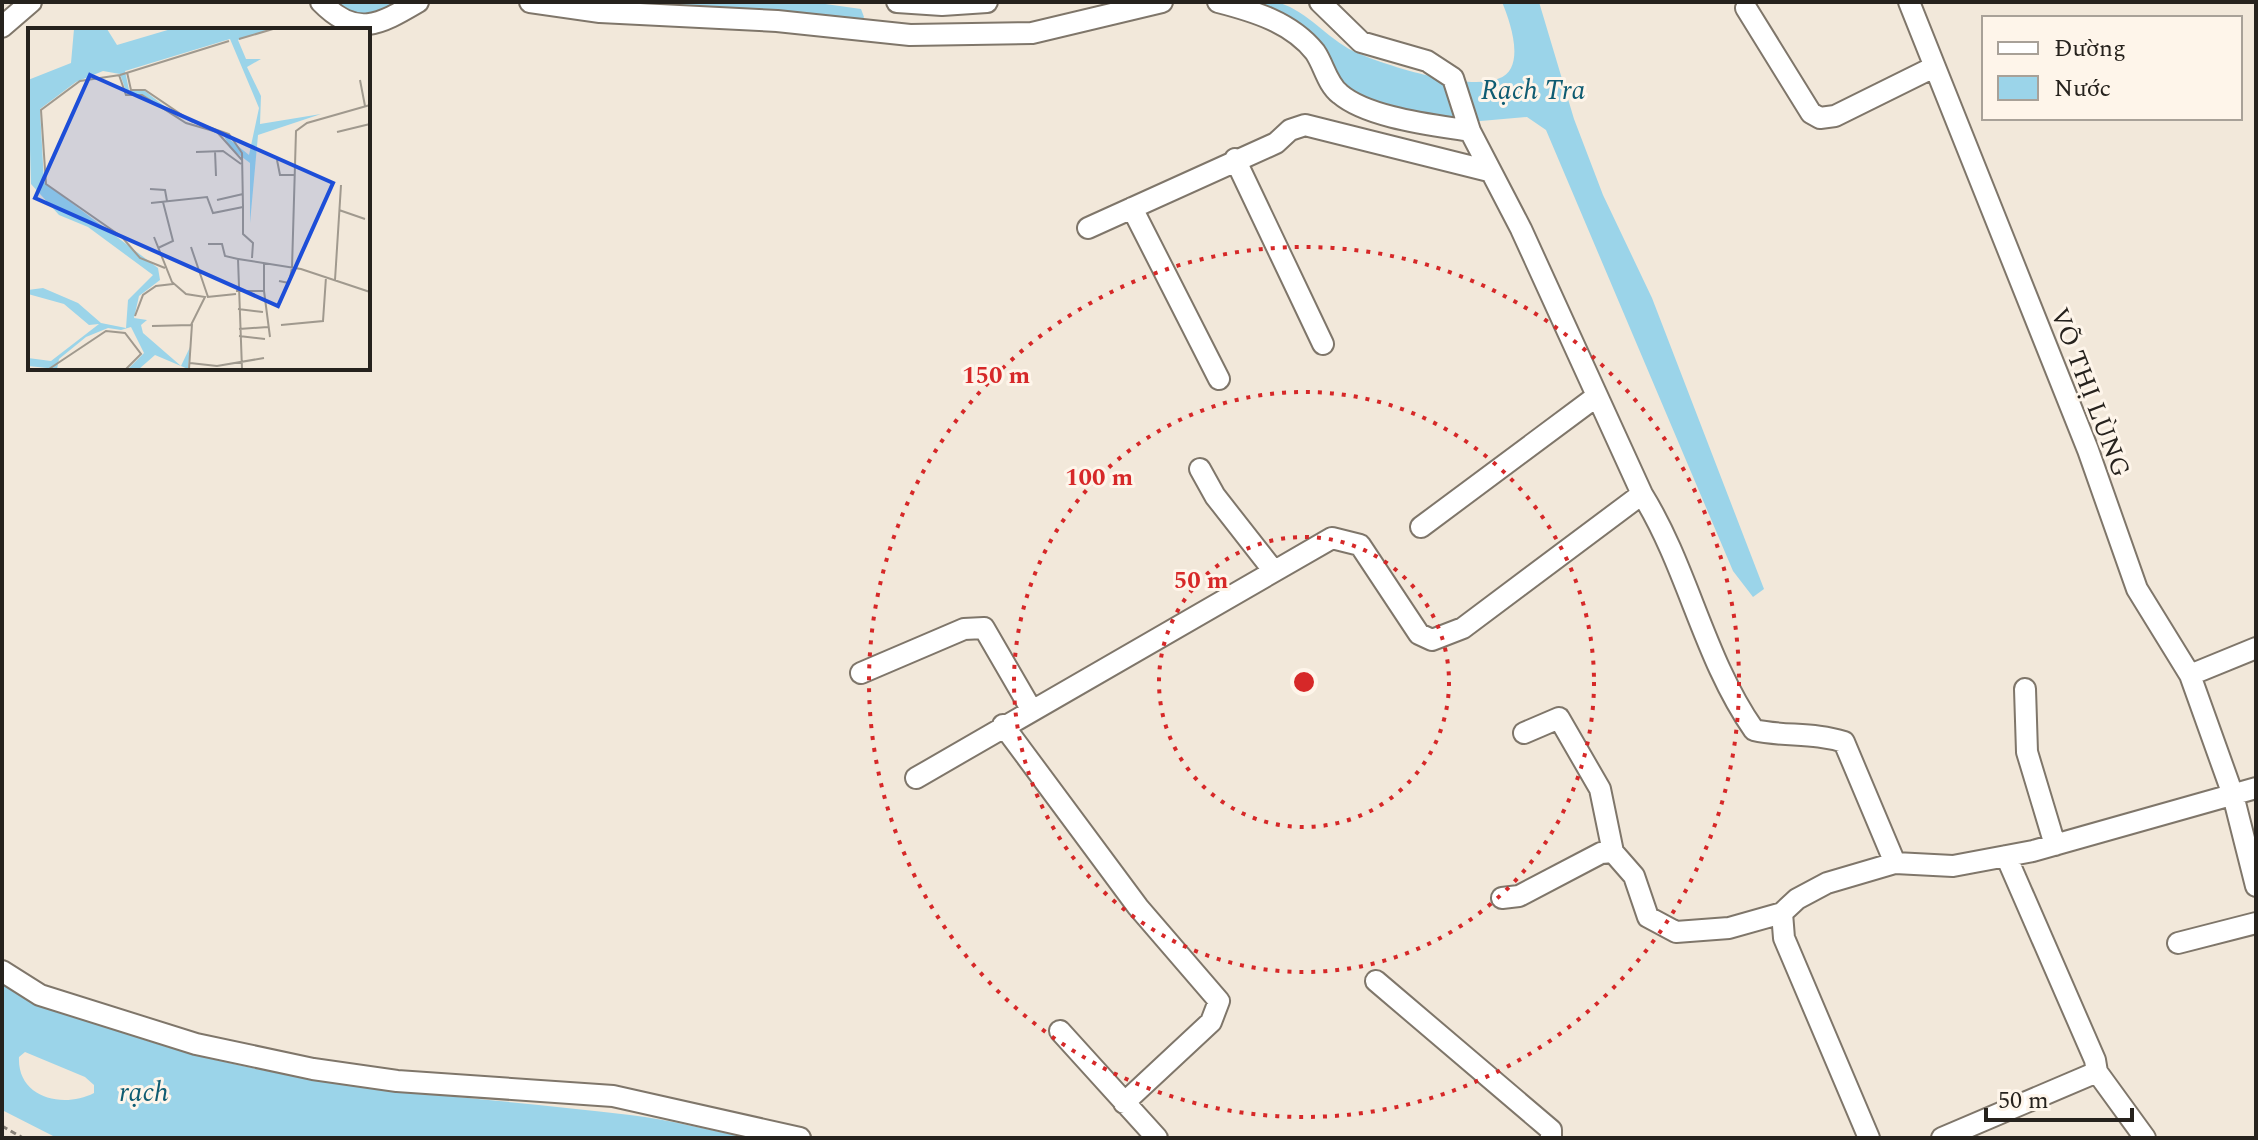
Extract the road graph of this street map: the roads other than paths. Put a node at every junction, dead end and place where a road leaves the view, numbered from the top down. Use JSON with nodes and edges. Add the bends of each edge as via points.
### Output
{"nodes":[{"id":1,"x":31,"y":2,"type":"edge"},
{"id":2,"x":321,"y":2,"type":"edge"},
{"id":3,"x":418,"y":2,"type":"edge"},
{"id":4,"x":530,"y":2,"type":"edge"},
{"id":5,"x":897,"y":2,"type":"edge"},
{"id":6,"x":987,"y":2,"type":"edge"},
{"id":7,"x":1162,"y":2,"type":"edge"},
{"id":8,"x":1218,"y":2,"type":"edge"},
{"id":9,"x":1320,"y":2,"type":"edge"},
{"id":10,"x":1909,"y":2,"type":"edge"},
{"id":11,"x":1746,"y":8,"type":"dead end"},
{"id":12,"x":2,"y":27,"type":"edge"},
{"id":13,"x":1934,"y":67,"type":"junction"},
{"id":14,"x":1469,"y":128,"type":"junction"},
{"id":15,"x":1235,"y":159,"type":"junction"},
{"id":16,"x":1489,"y":171,"type":"junction"},
{"id":17,"x":1132,"y":208,"type":"junction"},
{"id":18,"x":1088,"y":228,"type":"dead end"},
{"id":19,"x":1323,"y":344,"type":"dead end"},
{"id":20,"x":1219,"y":379,"type":"dead end"},
{"id":21,"x":1597,"y":396,"type":"junction"},
{"id":22,"x":1200,"y":469,"type":"dead end"},
{"id":23,"x":1642,"y":494,"type":"junction"},
{"id":24,"x":1421,"y":527,"type":"dead end"},
{"id":25,"x":1273,"y":570,"type":"junction"},
{"id":26,"x":2256,"y":648,"type":"edge"},
{"id":27,"x":861,"y":673,"type":"dead end"},
{"id":28,"x":2190,"y":675,"type":"junction"},
{"id":29,"x":2025,"y":689,"type":"dead end"},
{"id":30,"x":1031,"y":709,"type":"junction"},
{"id":31,"x":1003,"y":725,"type":"junction"},
{"id":32,"x":1524,"y":733,"type":"dead end"},
{"id":33,"x":916,"y":778,"type":"dead end"},
{"id":34,"x":2256,"y":788,"type":"edge"},
{"id":35,"x":2233,"y":795,"type":"junction"},
{"id":36,"x":2055,"y":845,"type":"junction"},
{"id":37,"x":1613,"y":852,"type":"junction"},
{"id":38,"x":2006,"y":856,"type":"junction"},
{"id":39,"x":1895,"y":863,"type":"junction"},
{"id":40,"x":2256,"y":886,"type":"edge"},
{"id":41,"x":1502,"y":898,"type":"dead end"},
{"id":42,"x":1782,"y":913,"type":"junction"},
{"id":43,"x":2256,"y":923,"type":"edge"},
{"id":44,"x":2178,"y":943,"type":"dead end"},
{"id":45,"x":2,"y":971,"type":"edge"},
{"id":46,"x":1376,"y":981,"type":"dead end"},
{"id":47,"x":1060,"y":1031,"type":"dead end"},
{"id":48,"x":2097,"y":1072,"type":"junction"},
{"id":49,"x":1124,"y":1103,"type":"junction"},
{"id":50,"x":800,"y":1138,"type":"edge"},
{"id":51,"x":1157,"y":1138,"type":"edge"},
{"id":52,"x":1551,"y":1138,"type":"edge"},
{"id":53,"x":1869,"y":1138,"type":"edge"},
{"id":54,"x":1942,"y":1138,"type":"edge"},
{"id":55,"x":2145,"y":1138,"type":"edge"}],
"edges":[{"from":1,"to":12,"type":"street"},
{"from":2,"to":3,"type":"street","via":[[350,25],[369,26]]},
{"from":4,"to":7,"type":"street","via":[[910,35],[1032,33]]},
{"from":5,"to":6,"type":"street"},
{"from":8,"to":14,"type":"street","via":[[1255,12],[1304,40],[1338,93],[1351,101],[1381,113]]},
{"from":9,"to":14,"type":"street","via":[[1361,42],[1427,61],[1453,78]]},
{"from":10,"to":13,"type":"street","name":"VÕ THỊ LÙNG"},
{"from":11,"to":13,"type":"street","via":[[1811,113],[1820,118],[1835,116]]},
{"from":13,"to":28,"type":"street","name":"VÕ THỊ LÙNG","via":[[2088,450],[2137,589]]},
{"from":14,"to":16,"type":"street"},
{"from":15,"to":16,"type":"street","via":[[1305,125]]},
{"from":15,"to":17,"type":"street"},
{"from":15,"to":19,"type":"street"},
{"from":16,"to":21,"type":"street"},
{"from":17,"to":18,"type":"street"},
{"from":17,"to":20,"type":"street"},
{"from":21,"to":23,"type":"street"},
{"from":21,"to":24,"type":"street"},
{"from":22,"to":25,"type":"street"},
{"from":23,"to":25,"type":"street","via":[[1443,638],[1419,634],[1369,557],[1349,540],[1332,538]]},
{"from":23,"to":39,"type":"street","via":[[1676,556],[1736,705],[1754,730],[1844,742]]},
{"from":25,"to":30,"type":"street"},
{"from":26,"to":28,"type":"street"},
{"from":27,"to":30,"type":"street","via":[[964,629],[984,628]]},
{"from":28,"to":35,"type":"street","name":"VÕ THỊ LÙNG"},
{"from":29,"to":36,"type":"street","via":[[2027,752]]},
{"from":30,"to":31,"type":"street"},
{"from":31,"to":33,"type":"street"},
{"from":31,"to":49,"type":"street","via":[[1138,907],[1219,1001],[1211,1022]]},
{"from":32,"to":37,"type":"street","via":[[1559,718],[1600,789]]},
{"from":34,"to":35,"type":"street"},
{"from":35,"to":36,"type":"street"},
{"from":35,"to":40,"type":"street","name":"VÕ THỊ LÙNG"},
{"from":36,"to":38,"type":"street"},
{"from":37,"to":41,"type":"street","via":[[1601,853],[1519,896]]},
{"from":37,"to":42,"type":"street","via":[[1634,876],[1648,917],[1676,932],[1729,928]]},
{"from":38,"to":39,"type":"street","via":[[1953,866]]},
{"from":38,"to":48,"type":"street"},
{"from":39,"to":42,"type":"street","via":[[1827,883]]},
{"from":42,"to":53,"type":"street","via":[[1784,938]]},
{"from":43,"to":44,"type":"street"},
{"from":45,"to":50,"type":"street","via":[[40,995],[68,1004],[196,1044],[313,1069],[397,1081],[613,1096]]},
{"from":46,"to":52,"type":"street","via":[[1551,1130]]},
{"from":47,"to":49,"type":"street"},
{"from":48,"to":54,"type":"street"},
{"from":48,"to":55,"type":"street"},
{"from":49,"to":51,"type":"street"}]}
